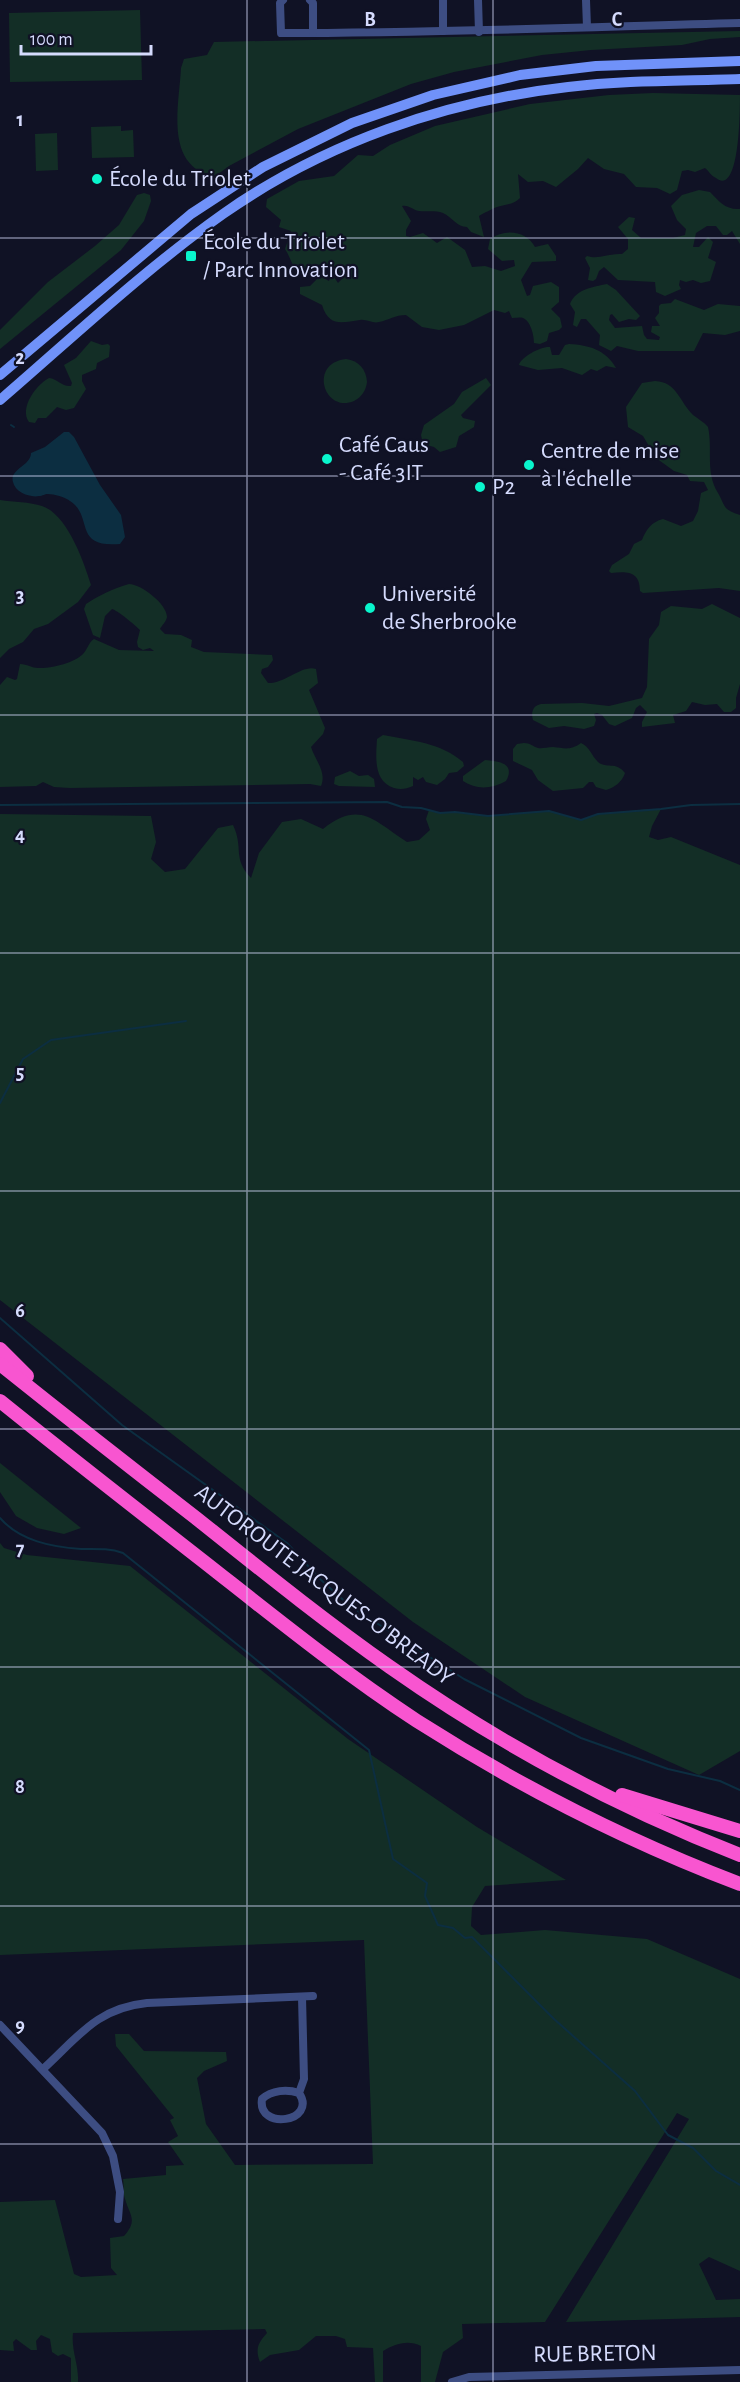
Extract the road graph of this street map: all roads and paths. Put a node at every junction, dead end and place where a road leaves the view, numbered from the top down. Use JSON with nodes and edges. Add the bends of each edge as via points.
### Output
{"nodes":[{"id":1,"x":283,"y":0,"type":"edge"},
{"id":2,"x":310,"y":0,"type":"edge"},
{"id":3,"x":443,"y":0,"type":"edge"},
{"id":4,"x":477,"y":0,"type":"edge"},
{"id":5,"x":586,"y":0,"type":"edge"},
{"id":6,"x":740,"y":23,"type":"edge"},
{"id":7,"x":587,"y":27,"type":"junction"},
{"id":8,"x":443,"y":31,"type":"junction"},
{"id":9,"x":479,"y":32,"type":"junction"},
{"id":10,"x":313,"y":33,"type":"junction"},
{"id":11,"x":740,"y":61,"type":"edge"},
{"id":12,"x":740,"y":79,"type":"edge"},
{"id":13,"x":0,"y":375,"type":"edge"},
{"id":14,"x":0,"y":400,"type":"edge"},
{"id":15,"x":0,"y":1349,"type":"edge"},
{"id":16,"x":0,"y":1364,"type":"edge"},
{"id":17,"x":0,"y":1401,"type":"edge"},
{"id":18,"x":0,"y":1407,"type":"edge"},
{"id":19,"x":64,"y":1415,"type":"junction"},
{"id":20,"x":22,"y":1419,"type":"junction"},
{"id":21,"x":580,"y":1782,"type":"junction"},
{"id":22,"x":740,"y":1831,"type":"edge"},
{"id":23,"x":740,"y":1855,"type":"edge"},
{"id":24,"x":675,"y":1858,"type":"junction"},
{"id":25,"x":740,"y":1884,"type":"edge"},
{"id":26,"x":740,"y":1893,"type":"edge"},
{"id":27,"x":313,"y":1996,"type":"dead end"},
{"id":28,"x":302,"y":1997,"type":"junction"},
{"id":29,"x":0,"y":2025,"type":"edge"},
{"id":30,"x":43,"y":2069,"type":"junction"},
{"id":31,"x":299,"y":2093,"type":"junction"},
{"id":32,"x":118,"y":2220,"type":"dead end"},
{"id":33,"x":740,"y":2370,"type":"edge"},
{"id":34,"x":549,"y":2378,"type":"edge"},
{"id":35,"x":453,"y":2382,"type":"edge"}],
"edges":[{"from":1,"to":10,"type":"street","via":[[281,33]]},
{"from":2,"to":10,"type":"street"},
{"from":3,"to":8,"type":"street"},
{"from":4,"to":9,"type":"street"},
{"from":5,"to":7,"type":"street"},
{"from":6,"to":7,"type":"street"},
{"from":7,"to":9,"type":"street"},
{"from":8,"to":9,"type":"street"},
{"from":8,"to":10,"type":"street"},
{"from":11,"to":13,"type":"main road","via":[[596,66],[520,75],[445,91],[352,123],[263,167],[191,214]]},
{"from":12,"to":14,"type":"main road","via":[[598,84],[515,94],[428,115],[348,145],[291,172],[223,214],[160,262]]},
{"from":15,"to":19,"type":"highway"},
{"from":16,"to":19,"type":"highway","name":"AUTOROUTE JACQUES-O'BREADY"},
{"from":17,"to":20,"type":"highway"},
{"from":18,"to":20,"type":"highway"},
{"from":19,"to":21,"type":"highway","name":"AUTOROUTE JACQUES-O'BREADY","via":[[389,1666],[494,1734]]},
{"from":20,"to":24,"type":"highway","via":[[296,1635],[390,1703],[526,1786]]},
{"from":21,"to":22,"type":"highway"},
{"from":21,"to":23,"type":"highway","name":"AUTOROUTE JACQUES-O'BREADY"},
{"from":24,"to":25,"type":"highway"},
{"from":24,"to":26,"type":"highway"},
{"from":27,"to":28,"type":"street"},
{"from":28,"to":30,"type":"street","via":[[147,2003],[114,2009],[95,2021]]},
{"from":28,"to":31,"type":"street","via":[[304,2079]]},
{"from":29,"to":30,"type":"street"},
{"from":30,"to":32,"type":"street","via":[[102,2133],[113,2156],[120,2192]]},
{"from":31,"to":31,"type":"street","via":[[269,2093],[262,2099],[263,2111],[273,2118],[297,2116],[303,2108]]},
{"from":33,"to":34,"type":"street","name":"RUE BRETON"},
{"from":34,"to":35,"type":"street","name":"RUE BRETON","via":[[469,2377]]}]}
